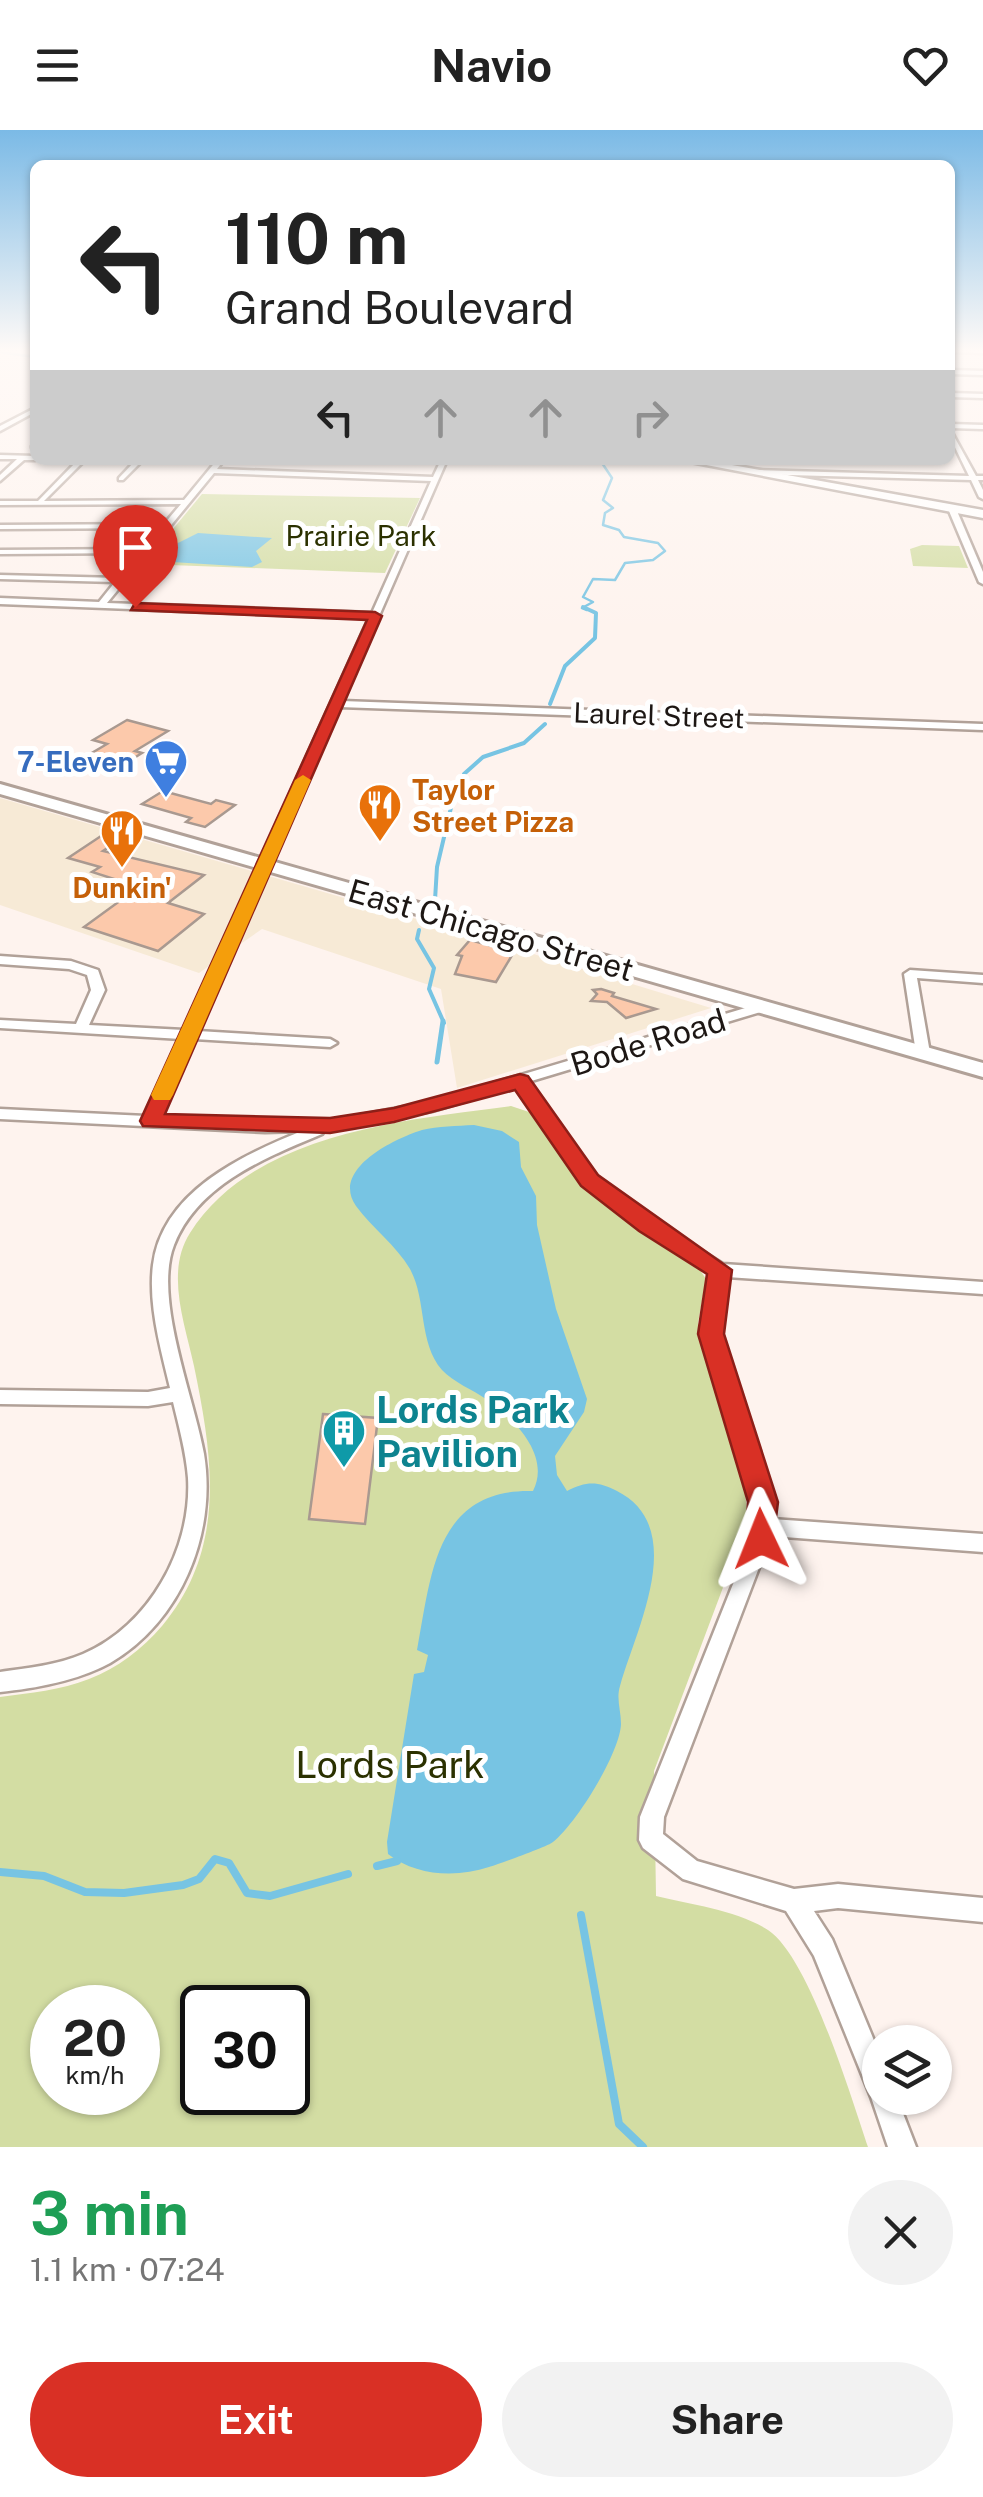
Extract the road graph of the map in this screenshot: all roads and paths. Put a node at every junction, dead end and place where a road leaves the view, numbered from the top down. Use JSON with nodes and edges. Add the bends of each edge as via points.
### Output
{"nodes":[{"id":1,"x":959,"y":444,"type":"edge"},
{"id":2,"x":0,"y":457,"type":"edge"},
{"id":3,"x":23,"y":458,"type":"junction"},
{"id":4,"x":30,"y":458,"type":"edge"},
{"id":5,"x":77,"y":465,"type":"edge"},
{"id":6,"x":135,"y":465,"type":"edge"},
{"id":7,"x":216,"y":465,"type":"edge"},
{"id":8,"x":442,"y":465,"type":"edge"},
{"id":9,"x":715,"y":465,"type":"edge"},
{"id":10,"x":799,"y":465,"type":"edge"},
{"id":11,"x":212,"y":471,"type":"junction"},
{"id":12,"x":800,"y":476,"type":"junction"},
{"id":13,"x":978,"y":478,"type":"edge"},
{"id":14,"x":0,"y":479,"type":"edge"},
{"id":15,"x":121,"y":479,"type":"dead end"},
{"id":16,"x":436,"y":479,"type":"junction"},
{"id":17,"x":983,"y":497,"type":"edge"},
{"id":18,"x":40,"y":500,"type":"junction"},
{"id":19,"x":185,"y":502,"type":"junction"},
{"id":20,"x":0,"y":504,"type":"edge"},
{"id":21,"x":953,"y":511,"type":"junction"},
{"id":22,"x":983,"y":514,"type":"edge"},
{"id":23,"x":166,"y":526,"type":"junction"},
{"id":24,"x":0,"y":527,"type":"edge"},
{"id":25,"x":0,"y":552,"type":"edge"},
{"id":26,"x":146,"y":552,"type":"junction"},
{"id":27,"x":0,"y":577,"type":"edge"},
{"id":28,"x":120,"y":580,"type":"junction"},
{"id":29,"x":983,"y":582,"type":"edge"},
{"id":30,"x":0,"y":601,"type":"edge"},
{"id":31,"x":100,"y":606,"type":"junction"},
{"id":32,"x":375,"y":616,"type":"junction"},
{"id":33,"x":336,"y":704,"type":"junction"},
{"id":34,"x":983,"y":728,"type":"edge"},
{"id":35,"x":0,"y":789,"type":"edge"},
{"id":36,"x":264,"y":864,"type":"junction"},
{"id":37,"x":0,"y":960,"type":"edge"},
{"id":38,"x":983,"y":978,"type":"edge"},
{"id":39,"x":762,"y":1008,"type":"junction"},
{"id":40,"x":0,"y":1024,"type":"edge"},
{"id":41,"x":81,"y":1028,"type":"junction"},
{"id":42,"x":189,"y":1034,"type":"junction"},
{"id":43,"x":330,"y":1043,"type":"dead end"},
{"id":44,"x":922,"y":1053,"type":"junction"},
{"id":45,"x":983,"y":1070,"type":"edge"},
{"id":46,"x":520,"y":1081,"type":"junction"},
{"id":47,"x":0,"y":1114,"type":"edge"},
{"id":48,"x":151,"y":1121,"type":"junction"},
{"id":49,"x":330,"y":1126,"type":"junction"},
{"id":50,"x":720,"y":1270,"type":"junction"},
{"id":51,"x":983,"y":1288,"type":"edge"},
{"id":52,"x":180,"y":1394,"type":"junction"},
{"id":53,"x":0,"y":1397,"type":"edge"},
{"id":54,"x":765,"y":1527,"type":"junction"},
{"id":55,"x":983,"y":1543,"type":"edge"},
{"id":56,"x":0,"y":1682,"type":"edge"},
{"id":57,"x":794,"y":1901,"type":"junction"},
{"id":58,"x":983,"y":1910,"type":"edge"},
{"id":59,"x":862,"y":2044,"type":"edge"},
{"id":60,"x":890,"y":2115,"type":"edge"},
{"id":61,"x":902,"y":2147,"type":"edge"}],
"edges":[{"from":1,"to":13,"type":"street"},
{"from":2,"to":3,"type":"street"},
{"from":3,"to":4,"type":"street"},
{"from":3,"to":14,"type":"street"},
{"from":5,"to":18,"type":"street"},
{"from":6,"to":15,"type":"street"},
{"from":7,"to":11,"type":"street"},
{"from":8,"to":16,"type":"street"},
{"from":9,"to":12,"type":"main road"},
{"from":10,"to":12,"type":"street"},
{"from":11,"to":16,"type":"street"},
{"from":11,"to":19,"type":"street"},
{"from":12,"to":13,"type":"street"},
{"from":12,"to":21,"type":"main road"},
{"from":13,"to":17,"type":"street"},
{"from":16,"to":32,"type":"street"},
{"from":18,"to":19,"type":"street"},
{"from":18,"to":20,"type":"street"},
{"from":19,"to":23,"type":"street"},
{"from":21,"to":22,"type":"main road"},
{"from":21,"to":29,"type":"street"},
{"from":23,"to":24,"type":"street"},
{"from":23,"to":26,"type":"street"},
{"from":25,"to":26,"type":"street"},
{"from":26,"to":28,"type":"street"},
{"from":27,"to":28,"type":"street"},
{"from":28,"to":31,"type":"street"},
{"from":30,"to":31,"type":"street"},
{"from":31,"to":32,"type":"street"},
{"from":32,"to":33,"type":"street"},
{"from":33,"to":34,"type":"street","name":"Laurel Street"},
{"from":33,"to":36,"type":"street"},
{"from":35,"to":36,"type":"main road","name":"East Chicago Street"},
{"from":36,"to":39,"type":"main road","name":"East Chicago Street"},
{"from":36,"to":42,"type":"street"},
{"from":37,"to":41,"type":"street","via":[[71,964],[93,974],[98,990]]},
{"from":38,"to":44,"type":"street","via":[[910,974]]},
{"from":39,"to":44,"type":"main road","name":"East Chicago Street"},
{"from":39,"to":46,"type":"street","name":"Bode Road"},
{"from":40,"to":41,"type":"street"},
{"from":41,"to":42,"type":"street"},
{"from":42,"to":43,"type":"street"},
{"from":42,"to":48,"type":"street"},
{"from":44,"to":45,"type":"main road","name":"East Chicago Street"},
{"from":46,"to":49,"type":"street","name":"Bode Road"},
{"from":46,"to":50,"type":"street","via":[[589,1181]]},
{"from":47,"to":48,"type":"street","name":"Bode Road"},
{"from":48,"to":49,"type":"street","name":"Bode Road"},
{"from":49,"to":52,"type":"street","via":[[233,1171],[193,1205],[170,1236],[162,1284]]},
{"from":50,"to":51,"type":"street"},
{"from":50,"to":54,"type":"street","via":[[711,1334]]},
{"from":52,"to":53,"type":"street"},
{"from":52,"to":56,"type":"street","via":[[198,1494],[192,1534],[171,1587],[143,1623],[102,1655],[66,1670]]},
{"from":54,"to":55,"type":"street"},
{"from":54,"to":57,"type":"street","via":[[649,1827],[651,1840],[678,1864]]},
{"from":57,"to":58,"type":"street","via":[[838,1896]]},
{"from":57,"to":59,"type":"street","via":[[822,1948]]},
{"from":60,"to":61,"type":"street"}]}
